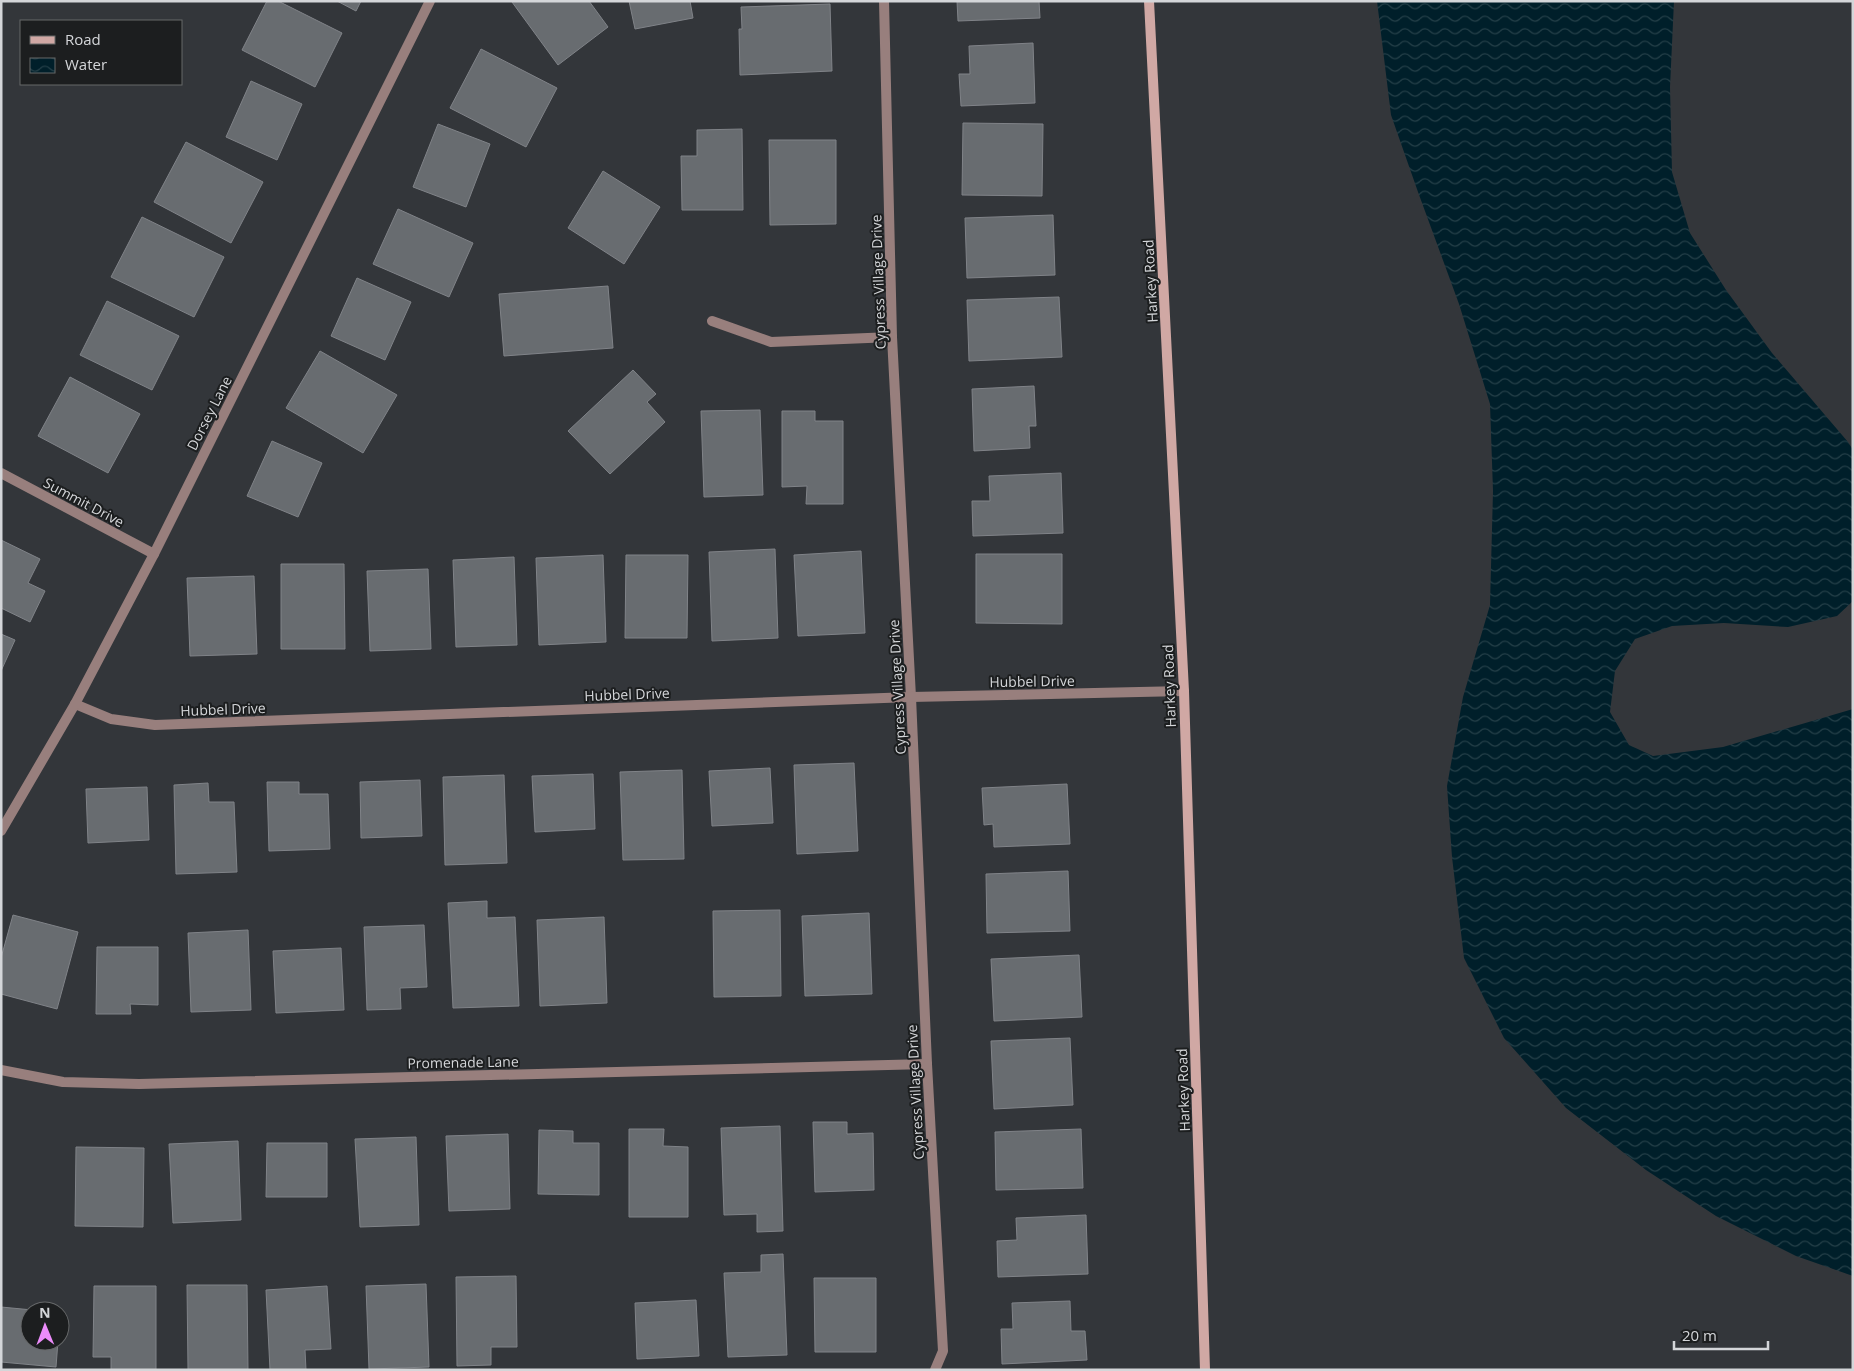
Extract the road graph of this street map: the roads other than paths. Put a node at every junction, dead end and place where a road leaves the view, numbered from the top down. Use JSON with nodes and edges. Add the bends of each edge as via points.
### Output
{"nodes":[{"id":1,"x":430,"y":1,"type":"edge"},
{"id":2,"x":884,"y":1,"type":"edge"},
{"id":3,"x":1149,"y":1,"type":"edge"},
{"id":4,"x":712,"y":321,"type":"dead end"},
{"id":5,"x":892,"y":338,"type":"junction"},
{"id":6,"x":1,"y":473,"type":"edge"},
{"id":7,"x":154,"y":554,"type":"junction"},
{"id":8,"x":1184,"y":691,"type":"junction"},
{"id":9,"x":912,"y":697,"type":"junction"},
{"id":10,"x":75,"y":704,"type":"junction"},
{"id":11,"x":1,"y":831,"type":"edge"},
{"id":12,"x":926,"y":1064,"type":"junction"},
{"id":13,"x":1,"y":1070,"type":"edge"},
{"id":14,"x":935,"y":1370,"type":"edge"},
{"id":15,"x":1205,"y":1370,"type":"edge"}],
"edges":[{"from":1,"to":7,"type":"street","name":"Dorsey Lane"},
{"from":2,"to":5,"type":"street","name":"Cypress Village Drive"},
{"from":3,"to":8,"type":"street","name":"Harkey Road"},
{"from":4,"to":5,"type":"street","via":[[771,342]]},
{"from":5,"to":9,"type":"street","name":"Cypress Village Drive"},
{"from":6,"to":7,"type":"street","name":"Summit Drive"},
{"from":7,"to":10,"type":"street","name":"Dorsey Lane"},
{"from":8,"to":9,"type":"street","name":"Hubbel Drive"},
{"from":8,"to":15,"type":"street","name":"Harkey Road"},
{"from":9,"to":10,"type":"street","name":"Hubbel Drive","via":[[155,726],[111,719]]},
{"from":9,"to":12,"type":"street","name":"Cypress Village Drive"},
{"from":10,"to":11,"type":"street","name":"Dorsey Lane"},
{"from":12,"to":13,"type":"street","name":"Promenade Lane","via":[[139,1084],[63,1082]]},
{"from":12,"to":14,"type":"street","name":"Cypress Village Drive","via":[[943,1351]]}]}
